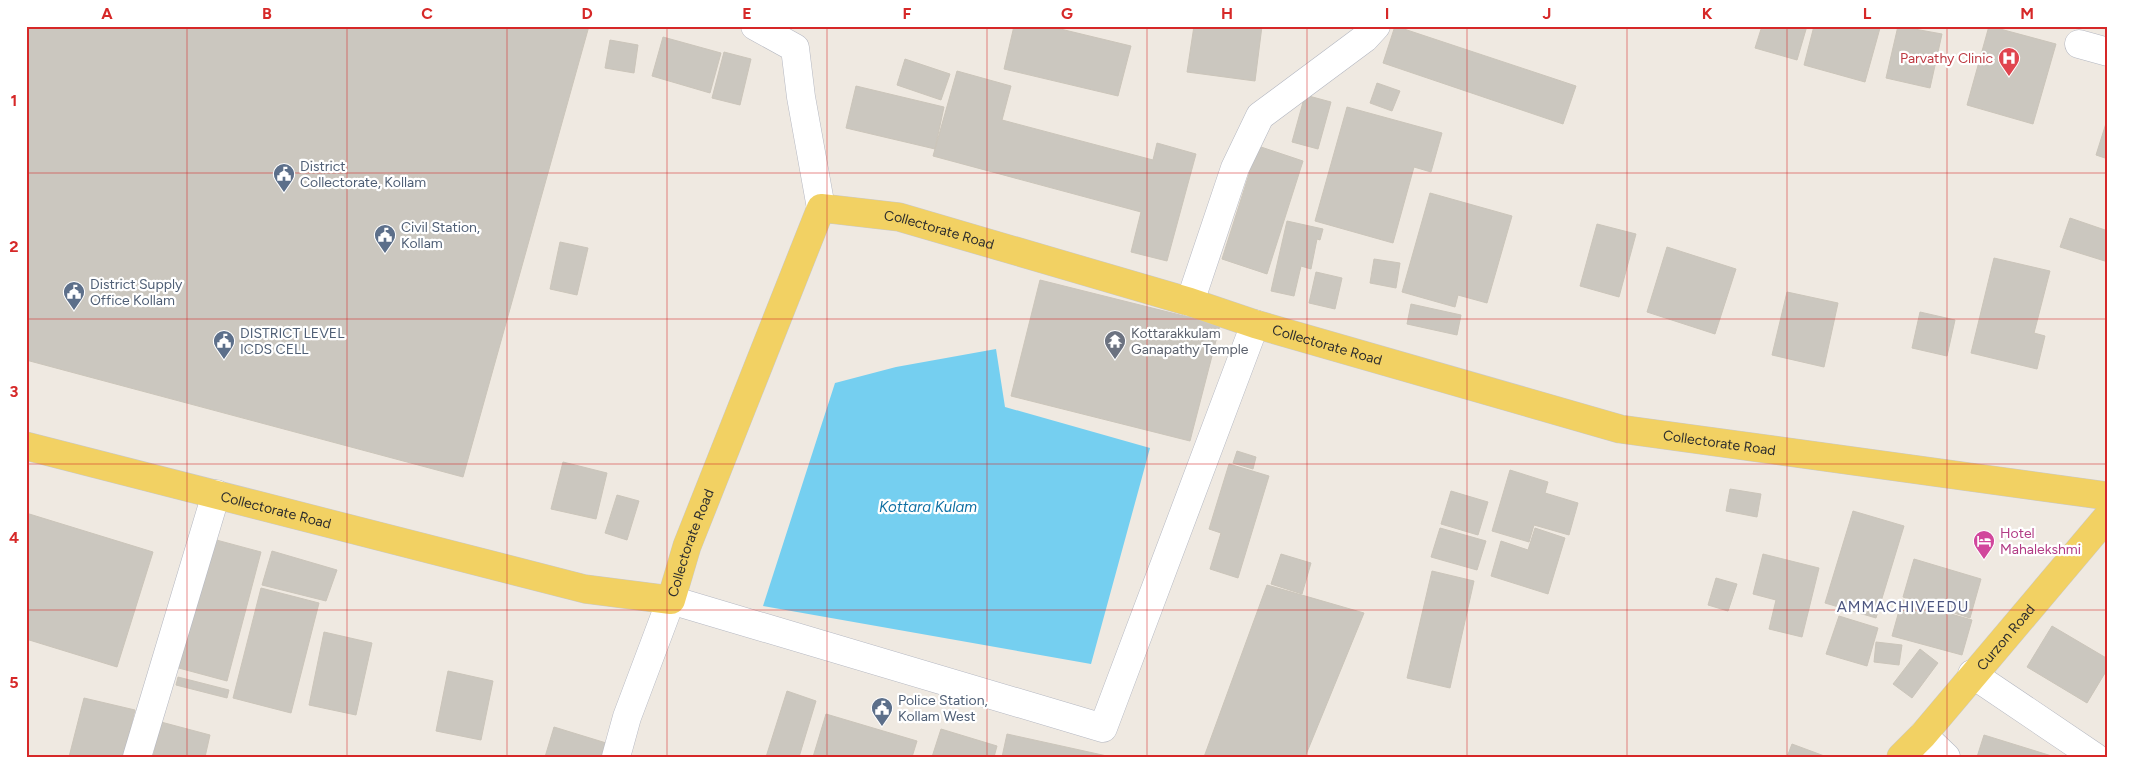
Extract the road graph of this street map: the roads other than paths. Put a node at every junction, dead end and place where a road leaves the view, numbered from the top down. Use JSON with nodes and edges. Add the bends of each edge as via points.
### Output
{"nodes":[{"id":1,"x":755,"y":26,"type":"edge"},
{"id":2,"x":1376,"y":26,"type":"edge"},
{"id":3,"x":2079,"y":44,"type":"dead end"},
{"id":4,"x":2108,"y":52,"type":"edge"},
{"id":5,"x":822,"y":208,"type":"junction"},
{"id":6,"x":1190,"y":302,"type":"junction"},
{"id":7,"x":1255,"y":324,"type":"junction"},
{"id":8,"x":26,"y":446,"type":"edge"},
{"id":9,"x":216,"y":494,"type":"junction"},
{"id":10,"x":2108,"y":496,"type":"edge"},
{"id":11,"x":2108,"y":516,"type":"edge"},
{"id":12,"x":671,"y":600,"type":"junction"},
{"id":13,"x":1972,"y":674,"type":"junction"},
{"id":14,"x":1923,"y":735,"type":"junction"},
{"id":15,"x":136,"y":757,"type":"edge"},
{"id":16,"x":616,"y":757,"type":"edge"},
{"id":17,"x":1901,"y":757,"type":"edge"},
{"id":18,"x":1946,"y":757,"type":"edge"},
{"id":19,"x":2095,"y":757,"type":"edge"}],
"edges":[{"from":1,"to":5,"type":"street","via":[[795,48]]},
{"from":2,"to":6,"type":"street","via":[[1366,38],[1260,116],[1235,168]]},
{"from":3,"to":4,"type":"street"},
{"from":5,"to":6,"type":"main road","name":"Collectorate Road","via":[[899,217]]},
{"from":5,"to":12,"type":"main road","name":"Collectorate Road","via":[[687,546]]},
{"from":6,"to":7,"type":"main road","name":"Collectorate Road"},
{"from":7,"to":10,"type":"main road","name":"Collectorate Road","via":[[1620,428]]},
{"from":7,"to":12,"type":"street","via":[[1104,728]]},
{"from":8,"to":9,"type":"main road","name":"Collectorate Road"},
{"from":9,"to":12,"type":"main road","name":"Collectorate Road","via":[[585,589]]},
{"from":9,"to":15,"type":"street"},
{"from":11,"to":13,"type":"main road","name":"Curzon Road"},
{"from":12,"to":16,"type":"street","via":[[627,717]]},
{"from":13,"to":14,"type":"main road","name":"Curzon Road"},
{"from":13,"to":19,"type":"street"},
{"from":14,"to":17,"type":"main road","name":"Curzon Road"},
{"from":14,"to":18,"type":"street"}]}
